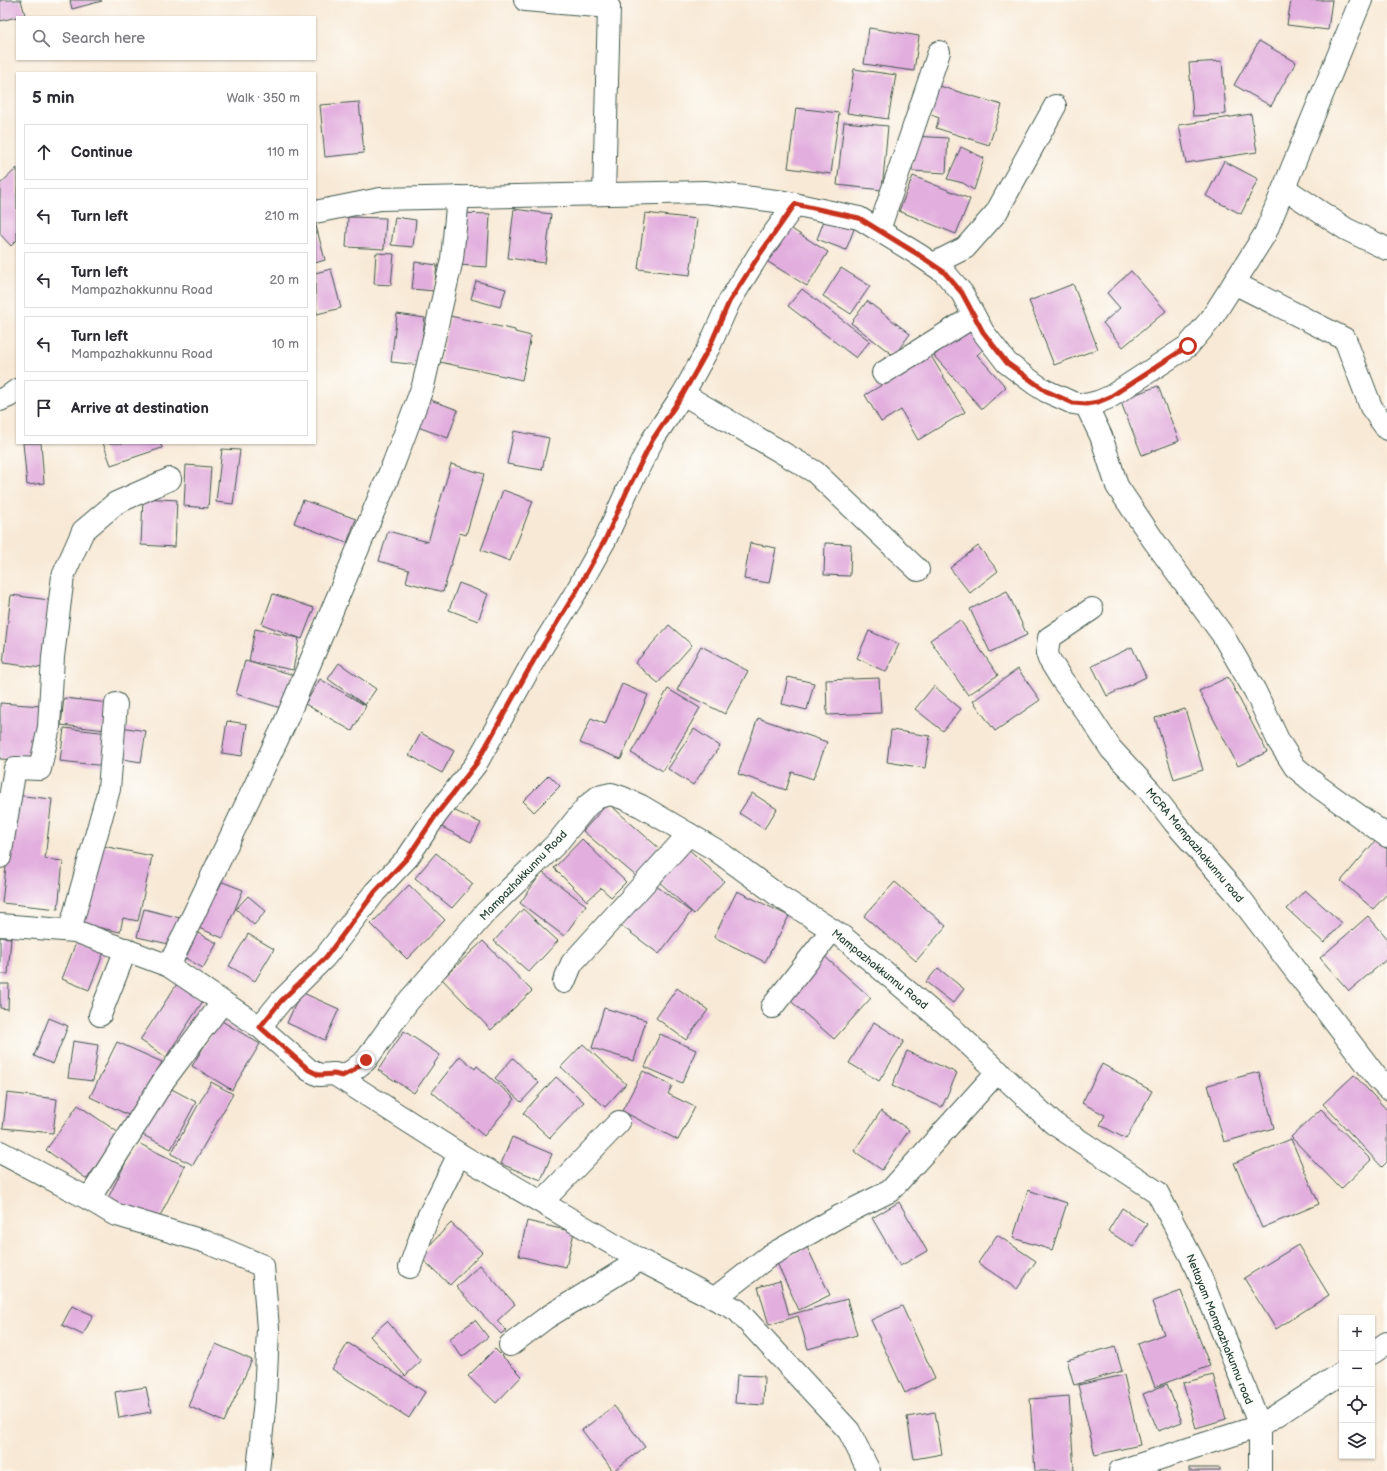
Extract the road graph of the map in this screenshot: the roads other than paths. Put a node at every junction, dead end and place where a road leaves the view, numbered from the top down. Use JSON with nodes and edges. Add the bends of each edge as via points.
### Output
{"nodes":[{"id":1,"x":525,"y":0,"type":"edge"},
{"id":2,"x":1361,"y":0,"type":"edge"},
{"id":3,"x":939,"y":52,"type":"dead end"},
{"id":4,"x":1055,"y":106,"type":"dead end"},
{"id":5,"x":1284,"y":188,"type":"junction"},
{"id":6,"x":604,"y":194,"type":"junction"},
{"id":7,"x":458,"y":197,"type":"junction"},
{"id":8,"x":795,"y":204,"type":"junction"},
{"id":9,"x":316,"y":212,"type":"edge"},
{"id":10,"x":879,"y":230,"type":"junction"},
{"id":11,"x":1387,"y":249,"type":"edge"},
{"id":12,"x":933,"y":264,"type":"junction"},
{"id":13,"x":1234,"y":283,"type":"junction"},
{"id":14,"x":974,"y":316,"type":"junction"},
{"id":15,"x":884,"y":373,"type":"dead end"},
{"id":16,"x":16,"y":391,"type":"edge"},
{"id":17,"x":683,"y":394,"type":"junction"},
{"id":18,"x":0,"y":400,"type":"edge"},
{"id":19,"x":1086,"y":404,"type":"junction"},
{"id":20,"x":1387,"y":429,"type":"edge"},
{"id":21,"x":170,"y":479,"type":"dead end"},
{"id":22,"x":918,"y":570,"type":"dead end"},
{"id":23,"x":1092,"y":609,"type":"dead end"},
{"id":24,"x":116,"y":704,"type":"dead end"},
{"id":25,"x":689,"y":834,"type":"junction"},
{"id":26,"x":1387,"y":836,"type":"edge"},
{"id":27,"x":0,"y":857,"type":"edge"},
{"id":28,"x":0,"y":925,"type":"edge"},
{"id":29,"x":70,"y":930,"type":"junction"},
{"id":30,"x":832,"y":930,"type":"junction"},
{"id":31,"x":126,"y":949,"type":"junction"},
{"id":32,"x":169,"y":966,"type":"junction"},
{"id":33,"x":564,"y":982,"type":"dead end"},
{"id":34,"x":222,"y":1003,"type":"junction"},
{"id":35,"x":772,"y":1007,"type":"dead end"},
{"id":36,"x":100,"y":1015,"type":"dead end"},
{"id":37,"x":260,"y":1027,"type":"junction"},
{"id":38,"x":998,"y":1071,"type":"junction"},
{"id":39,"x":334,"y":1074,"type":"junction"},
{"id":40,"x":1387,"y":1088,"type":"edge"},
{"id":41,"x":619,"y":1122,"type":"dead end"},
{"id":42,"x":0,"y":1152,"type":"edge"},
{"id":43,"x":459,"y":1154,"type":"junction"},
{"id":44,"x":1157,"y":1192,"type":"joint"},
{"id":45,"x":88,"y":1199,"type":"junction"},
{"id":46,"x":542,"y":1202,"type":"junction"},
{"id":47,"x":640,"y":1260,"type":"junction"},
{"id":48,"x":410,"y":1267,"type":"dead end"},
{"id":49,"x":716,"y":1298,"type":"junction"},
{"id":50,"x":1387,"y":1343,"type":"edge"},
{"id":51,"x":510,"y":1345,"type":"dead end"},
{"id":52,"x":1375,"y":1351,"type":"edge"},
{"id":53,"x":1339,"y":1375,"type":"edge"},
{"id":54,"x":1260,"y":1426,"type":"junction"},
{"id":55,"x":258,"y":1471,"type":"edge"},
{"id":56,"x":869,"y":1471,"type":"edge"},
{"id":57,"x":1120,"y":1471,"type":"edge"},
{"id":58,"x":1260,"y":1471,"type":"edge"}],
"edges":[{"from":1,"to":6,"type":"street","via":[[609,7]]},
{"from":2,"to":5,"type":"street"},
{"from":3,"to":10,"type":"street"},
{"from":4,"to":12,"type":"street","via":[[996,213],[965,248]]},
{"from":5,"to":11,"type":"street","via":[[1346,229]]},
{"from":5,"to":13,"type":"street","via":[[1265,234]]},
{"from":6,"to":7,"type":"street"},
{"from":6,"to":8,"type":"street","via":[[705,192]]},
{"from":7,"to":9,"type":"street","via":[[380,199]]},
{"from":7,"to":32,"type":"street","via":[[452,259],[423,386],[393,465],[284,725]]},
{"from":8,"to":10,"type":"street","via":[[859,218]]},
{"from":8,"to":17,"type":"street","via":[[729,302],[709,348]]},
{"from":10,"to":12,"type":"street"},
{"from":12,"to":14,"type":"street","via":[[944,272],[962,293]]},
{"from":13,"to":19,"type":"street","via":[[1211,319],[1188,346],[1110,397]]},
{"from":13,"to":20,"type":"street","via":[[1345,339],[1370,407]]},
{"from":14,"to":15,"type":"street"},
{"from":14,"to":19,"type":"street","via":[[1007,363],[1046,391],[1073,403]]},
{"from":16,"to":18,"type":"street"},
{"from":17,"to":22,"type":"street","via":[[815,472]]},
{"from":17,"to":37,"type":"street","via":[[653,439],[605,540],[476,764],[436,815],[408,857],[375,892],[326,957],[281,1001]]},
{"from":19,"to":26,"type":"street","via":[[1101,436],[1117,486],[1222,634],[1295,767]]},
{"from":21,"to":27,"type":"street","via":[[116,503],[83,531],[63,576],[53,657],[49,727],[40,770],[15,768]]},
{"from":23,"to":40,"type":"street","name":"MCRA Mampazhakunnu road","via":[[1049,638],[1049,660],[1111,749],[1237,894]]},
{"from":24,"to":29,"type":"street","via":[[109,789]]},
{"from":25,"to":30,"type":"street","name":"Mampazhakkunnu Road"},
{"from":25,"to":33,"type":"street","via":[[572,963]]},
{"from":25,"to":39,"type":"street","name":"Mampazhakkunnu Road","via":[[623,798],[611,794],[598,797],[587,806],[557,843],[485,913],[406,1004],[366,1060],[342,1076]]},
{"from":28,"to":29,"type":"street","name":"Mampazhakkunnu Road"},
{"from":29,"to":31,"type":"street","name":"Mampazhakkunnu Road"},
{"from":30,"to":35,"type":"street"},
{"from":30,"to":38,"type":"street","name":"Mampazhakkunnu Road","via":[[958,1033]]},
{"from":31,"to":32,"type":"street","name":"Mampazhakkunnu Road"},
{"from":31,"to":36,"type":"street"},
{"from":32,"to":34,"type":"street","name":"Mampazhakkunnu Road"},
{"from":34,"to":37,"type":"street","name":"Mampazhakkunnu Road"},
{"from":34,"to":45,"type":"street","via":[[164,1080]]},
{"from":37,"to":39,"type":"street","name":"Mampazhakkunnu Road","via":[[309,1070],[319,1075]]},
{"from":38,"to":44,"type":"street","name":"Mampazhakkunnu Road","via":[[1054,1123]]},
{"from":38,"to":49,"type":"street","via":[[890,1191],[769,1256]]},
{"from":39,"to":43,"type":"street"},
{"from":41,"to":46,"type":"street"},
{"from":42,"to":45,"type":"street"},
{"from":43,"to":46,"type":"street"},
{"from":43,"to":48,"type":"street","via":[[427,1219]]},
{"from":44,"to":54,"type":"street","name":"Nettayam Mampazhakunnu road","via":[[1197,1268]]},
{"from":45,"to":55,"type":"street","via":[[114,1214],[206,1242],[263,1266],[268,1329]]},
{"from":46,"to":47,"type":"street"},
{"from":47,"to":49,"type":"street"},
{"from":47,"to":51,"type":"street","via":[[546,1318]]},
{"from":49,"to":56,"type":"street","via":[[737,1310],[849,1431]]},
{"from":50,"to":52,"type":"street"},
{"from":53,"to":54,"type":"street"},
{"from":54,"to":57,"type":"street"},
{"from":54,"to":58,"type":"street","name":"Nettayam Mampazhakunnu road"}]}
